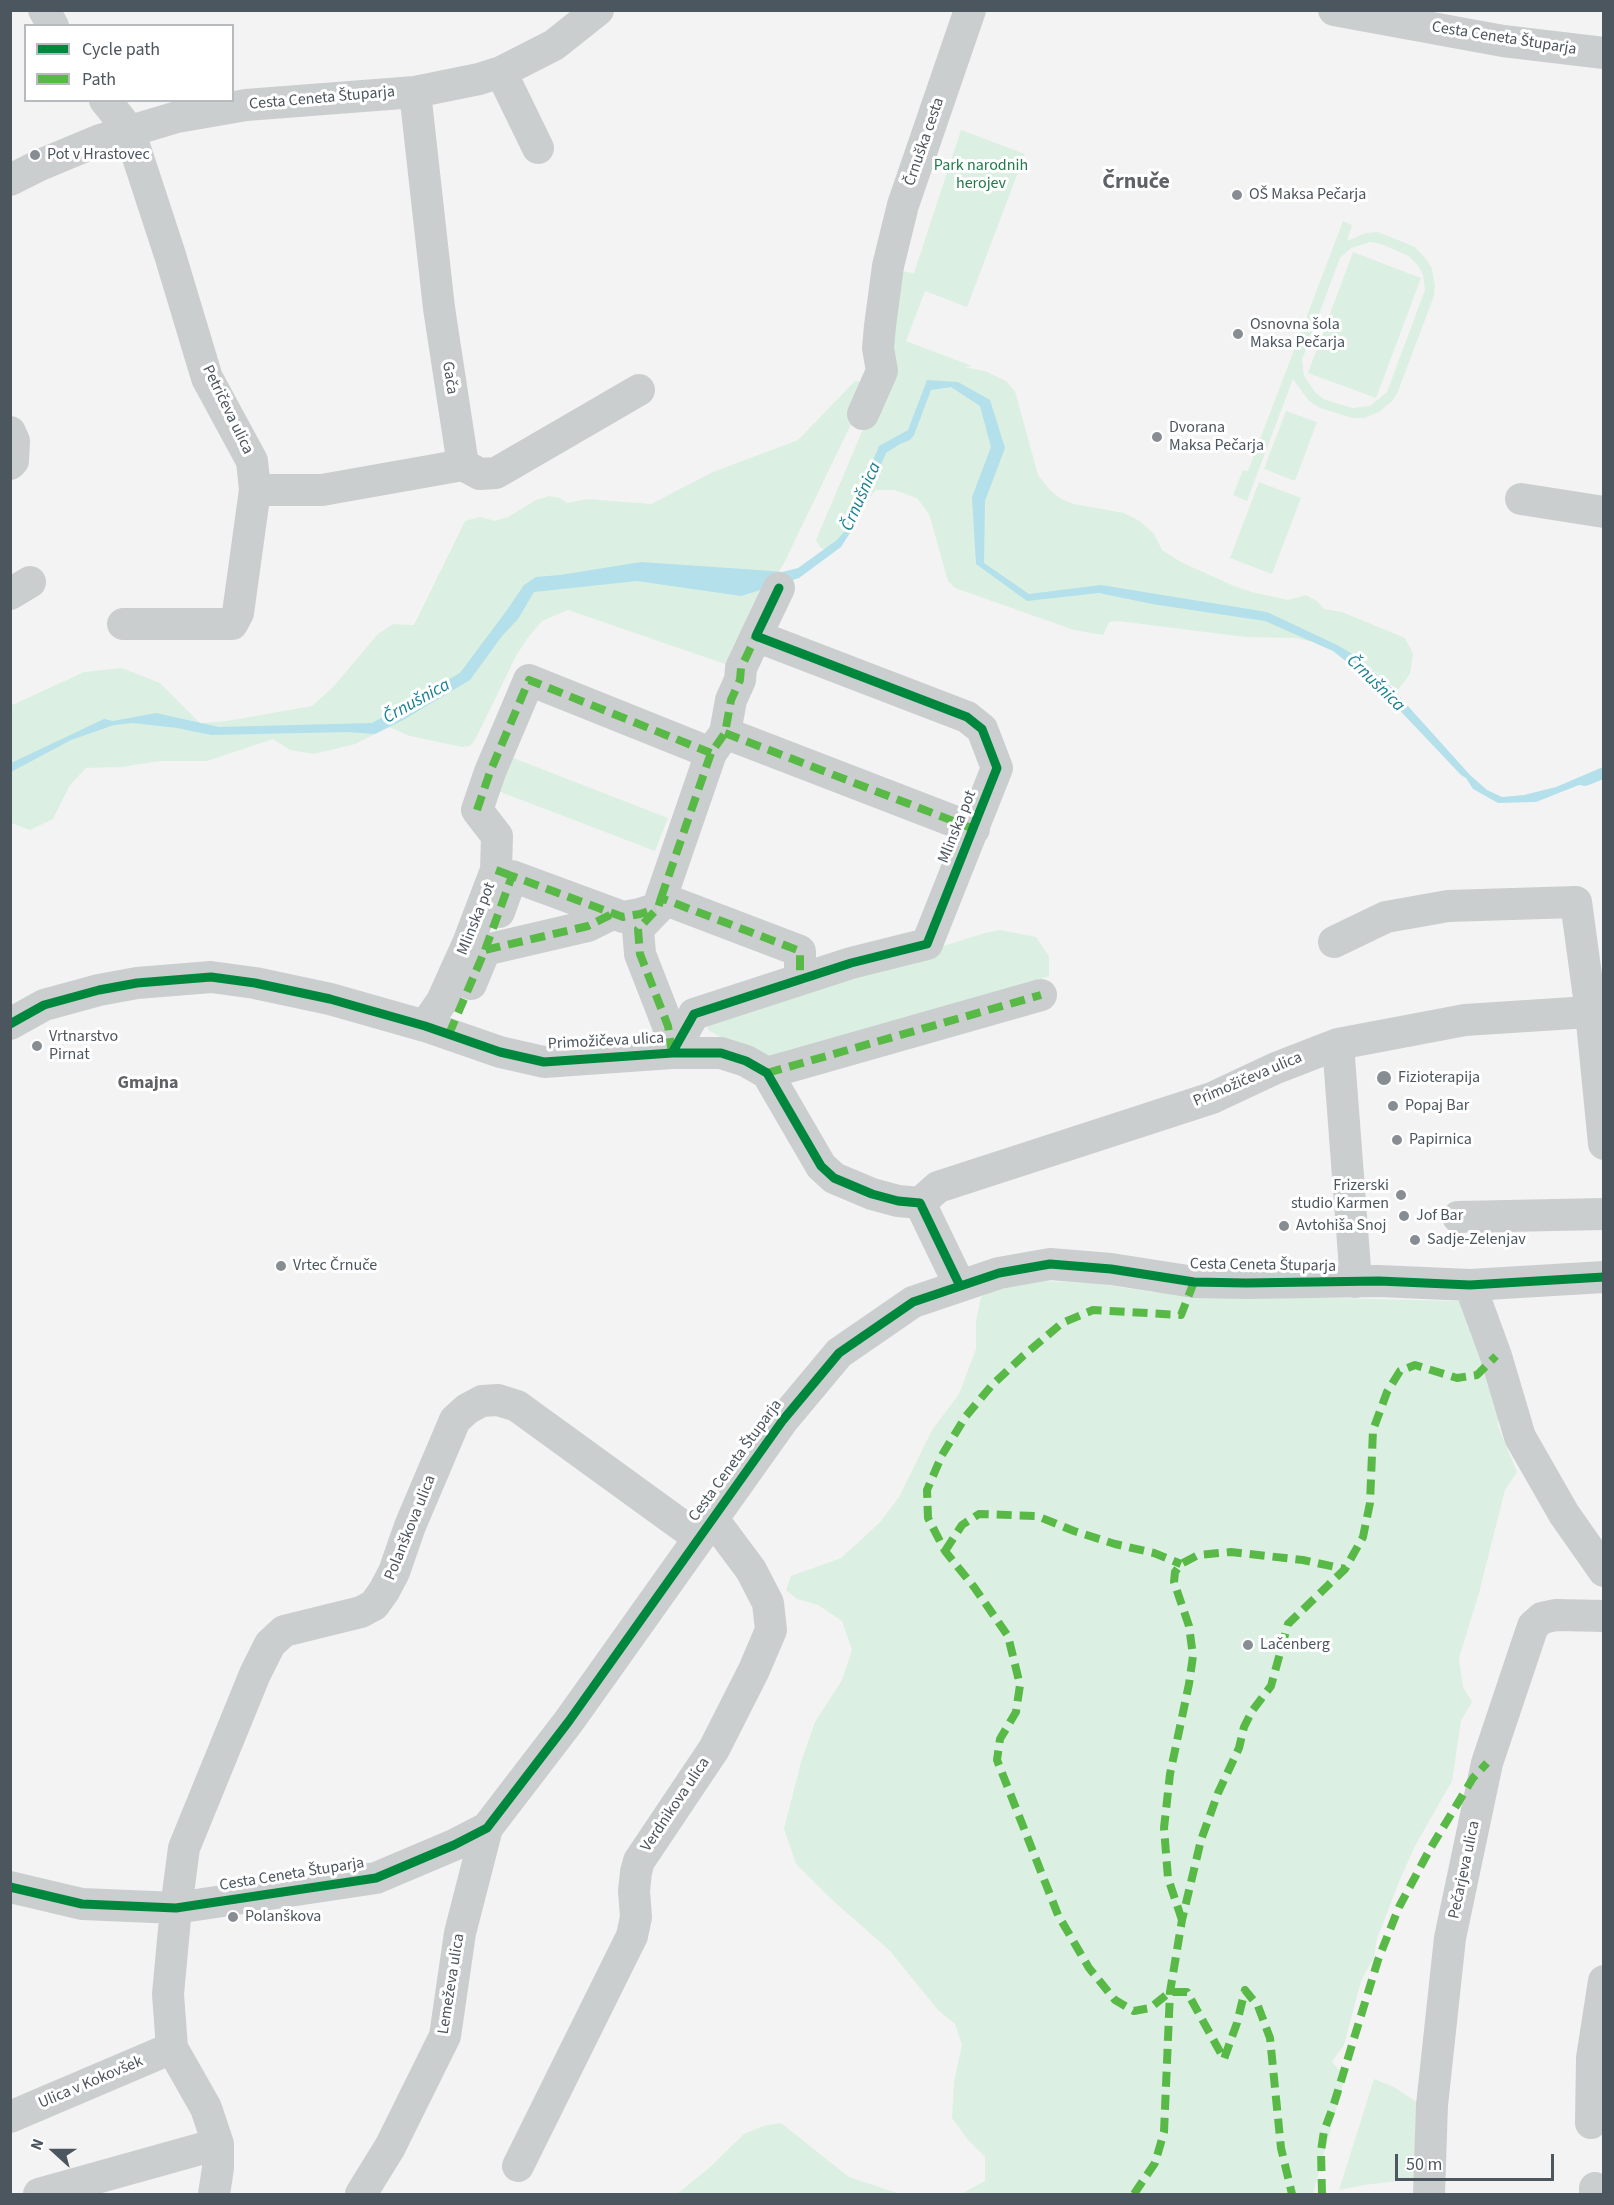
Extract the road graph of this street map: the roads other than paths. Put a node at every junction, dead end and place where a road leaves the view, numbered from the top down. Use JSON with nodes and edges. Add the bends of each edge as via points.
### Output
{"nodes":[{"id":1,"x":44,"y":10,"type":"edge"},
{"id":2,"x":598,"y":10,"type":"edge"},
{"id":3,"x":970,"y":10,"type":"edge"},
{"id":4,"x":1334,"y":10,"type":"edge"},
{"id":5,"x":52,"y":24,"type":"edge"},
{"id":6,"x":1604,"y":53,"type":"edge"},
{"id":7,"x":501,"y":72,"type":"junction"},
{"id":8,"x":415,"y":92,"type":"junction"},
{"id":9,"x":107,"y":102,"type":"edge"},
{"id":10,"x":129,"y":130,"type":"junction"},
{"id":11,"x":538,"y":148,"type":"dead end"},
{"id":12,"x":10,"y":180,"type":"edge"},
{"id":13,"x":639,"y":390,"type":"dead end"},
{"id":14,"x":863,"y":414,"type":"dead end"},
{"id":15,"x":10,"y":432,"type":"edge"},
{"id":16,"x":10,"y":464,"type":"edge"},
{"id":17,"x":463,"y":465,"type":"junction"},
{"id":18,"x":255,"y":490,"type":"junction"},
{"id":19,"x":1521,"y":499,"type":"dead end"},
{"id":20,"x":1604,"y":512,"type":"edge"},
{"id":21,"x":779,"y":588,"type":"dead end"},
{"id":22,"x":123,"y":624,"type":"dead end"},
{"id":23,"x":756,"y":636,"type":"junction"},
{"id":24,"x":718,"y":743,"type":"junction"},
{"id":25,"x":974,"y":829,"type":"junction"},
{"id":26,"x":504,"y":873,"type":"junction"},
{"id":27,"x":659,"y":903,"type":"junction"},
{"id":28,"x":612,"y":914,"type":"junction"},
{"id":29,"x":1334,"y":942,"type":"dead end"},
{"id":30,"x":485,"y":950,"type":"junction"},
{"id":31,"x":800,"y":978,"type":"junction"},
{"id":32,"x":1041,"y":995,"type":"dead end"},
{"id":33,"x":1597,"y":1012,"type":"edge"},
{"id":34,"x":10,"y":1024,"type":"edge"},
{"id":35,"x":437,"y":1030,"type":"junction"},
{"id":36,"x":1338,"y":1044,"type":"junction"},
{"id":37,"x":672,"y":1053,"type":"junction"},
{"id":38,"x":767,"y":1073,"type":"junction"},
{"id":39,"x":1604,"y":1144,"type":"edge"},
{"id":40,"x":920,"y":1203,"type":"junction"},
{"id":41,"x":1604,"y":1214,"type":"edge"},
{"id":42,"x":1458,"y":1217,"type":"dead end"},
{"id":43,"x":1604,"y":1277,"type":"edge"},
{"id":44,"x":1356,"y":1282,"type":"junction"},
{"id":45,"x":1470,"y":1285,"type":"junction"},
{"id":46,"x":960,"y":1286,"type":"junction"},
{"id":47,"x":706,"y":1528,"type":"junction"},
{"id":48,"x":1604,"y":1571,"type":"edge"},
{"id":49,"x":1604,"y":1616,"type":"edge"},
{"id":50,"x":487,"y":1828,"type":"junction"},
{"id":51,"x":10,"y":1887,"type":"edge"},
{"id":52,"x":176,"y":1908,"type":"junction"},
{"id":53,"x":1604,"y":1980,"type":"edge"},
{"id":54,"x":172,"y":2048,"type":"junction"},
{"id":55,"x":10,"y":2117,"type":"edge"},
{"id":56,"x":1591,"y":2122,"type":"dead end"},
{"id":57,"x":218,"y":2144,"type":"junction"},
{"id":58,"x":518,"y":2166,"type":"dead end"},
{"id":59,"x":39,"y":2194,"type":"edge"},
{"id":60,"x":214,"y":2194,"type":"edge"},
{"id":61,"x":361,"y":2194,"type":"edge"},
{"id":62,"x":1429,"y":2194,"type":"edge"}],
"edges":[{"from":1,"to":5,"type":"street"},
{"from":2,"to":7,"type":"street","name":"Cesta Ceneta Štuparja","via":[[554,45]]},
{"from":3,"to":14,"type":"street","name":"Črnuška cesta","via":[[903,205],[888,266],[878,348],[882,371]]},
{"from":4,"to":6,"type":"street","name":"Cesta Ceneta Štuparja","via":[[1503,41]]},
{"from":7,"to":8,"type":"street","name":"Cesta Ceneta Štuparja"},
{"from":7,"to":11,"type":"street"},
{"from":8,"to":10,"type":"street","name":"Cesta Ceneta Štuparja","via":[[231,107]]},
{"from":8,"to":17,"type":"street","name":"Gača","via":[[439,308]]},
{"from":9,"to":10,"type":"street"},
{"from":10,"to":12,"type":"street","name":"Cesta Ceneta Štuparja"},
{"from":10,"to":18,"type":"street","name":"Petričeva ulica","via":[[207,378],[252,461]]},
{"from":13,"to":17,"type":"street","via":[[496,473],[480,474]]},
{"from":15,"to":16,"type":"street","via":[[14,441]]},
{"from":17,"to":18,"type":"street","via":[[322,490]]},
{"from":18,"to":22,"type":"street","name":"Petričeva ulica","via":[[238,613],[232,624]]},
{"from":19,"to":20,"type":"street"},
{"from":21,"to":23,"type":"street"},
{"from":23,"to":24,"type":"street","via":[[741,668]]},
{"from":23,"to":25,"type":"street","name":"Mlinska pot","via":[[967,717],[982,729],[997,768]]},
{"from":24,"to":25,"type":"street","name":"Mlinska pot"},
{"from":24,"to":26,"type":"street","name":"Mlinska pot","via":[[529,680],[477,810],[497,836]]},
{"from":24,"to":27,"type":"street"},
{"from":25,"to":31,"type":"street","name":"Mlinska pot","via":[[927,944]]},
{"from":26,"to":28,"type":"street"},
{"from":26,"to":30,"type":"street"},
{"from":26,"to":35,"type":"street","name":"Mlinska pot","via":[[442,1001]]},
{"from":27,"to":28,"type":"street","via":[[640,914]]},
{"from":27,"to":31,"type":"street","via":[[800,951]]},
{"from":27,"to":37,"type":"street","via":[[638,929],[640,954],[668,1026]]},
{"from":28,"to":30,"type":"street","via":[[588,926]]},
{"from":29,"to":33,"type":"street","via":[[1386,917],[1448,906],[1576,902]]},
{"from":30,"to":35,"type":"street"},
{"from":31,"to":37,"type":"street","name":"Mlinska pot","via":[[694,1014]]},
{"from":32,"to":38,"type":"street"},
{"from":33,"to":36,"type":"street","name":"Primožičeva ulica","via":[[1465,1020]]},
{"from":33,"to":39,"type":"street"},
{"from":34,"to":35,"type":"street","name":"Primožičeva ulica","via":[[44,1005],[99,990],[211,977],[330,999]]},
{"from":35,"to":37,"type":"street","name":"Primožičeva ulica","via":[[500,1052],[544,1062]]},
{"from":36,"to":40,"type":"street","name":"Primožičeva ulica","via":[[1212,1098],[938,1187]]},
{"from":36,"to":44,"type":"street","name":"Cesta Ceneta Štuparja"},
{"from":37,"to":38,"type":"street","name":"Primožičeva ulica","via":[[722,1053]]},
{"from":38,"to":40,"type":"street","via":[[821,1166],[834,1178],[872,1194]]},
{"from":40,"to":46,"type":"street"},
{"from":41,"to":42,"type":"street"},
{"from":43,"to":45,"type":"street","name":"Cesta Ceneta Štuparja"},
{"from":44,"to":45,"type":"street","name":"Cesta Ceneta Štuparja"},
{"from":44,"to":46,"type":"street","name":"Cesta Ceneta Štuparja","via":[[1194,1282],[1050,1264],[999,1273]]},
{"from":45,"to":48,"type":"street","via":[[1520,1437],[1564,1514]]},
{"from":46,"to":47,"type":"street","name":"Cesta Ceneta Štuparja","via":[[913,1302],[839,1353],[783,1420]]},
{"from":47,"to":50,"type":"street","name":"Cesta Ceneta Štuparja","via":[[569,1721]]},
{"from":47,"to":52,"type":"street","name":"Polanškova ulica","via":[[517,1406],[498,1400],[482,1401],[467,1409],[456,1420],[394,1572],[374,1605],[361,1612],[284,1630],[270,1644],[184,1848]]},
{"from":47,"to":58,"type":"street","name":"Verdnikova ulica","via":[[751,1570],[768,1604],[771,1630],[714,1749],[639,1861],[632,1936]]},
{"from":49,"to":62,"type":"street","name":"Pečarjeva ulica","via":[[1556,1615],[1542,1618],[1533,1626],[1487,1763],[1450,1938],[1432,2105]]},
{"from":50,"to":52,"type":"street","name":"Cesta Ceneta Štuparja","via":[[376,1878]]},
{"from":50,"to":61,"type":"street","name":"Lemeževa ulica","via":[[460,1933],[445,2036],[390,2147]]},
{"from":51,"to":52,"type":"street","name":"Cesta Ceneta Štuparja","via":[[82,1904]]},
{"from":52,"to":54,"type":"street","via":[[168,1994]]},
{"from":53,"to":56,"type":"street","via":[[1592,2058]]},
{"from":54,"to":55,"type":"street","name":"Ulica v Kokovšek"},
{"from":54,"to":57,"type":"street","via":[[206,2108]]},
{"from":57,"to":59,"type":"street"},
{"from":57,"to":60,"type":"street"}]}
